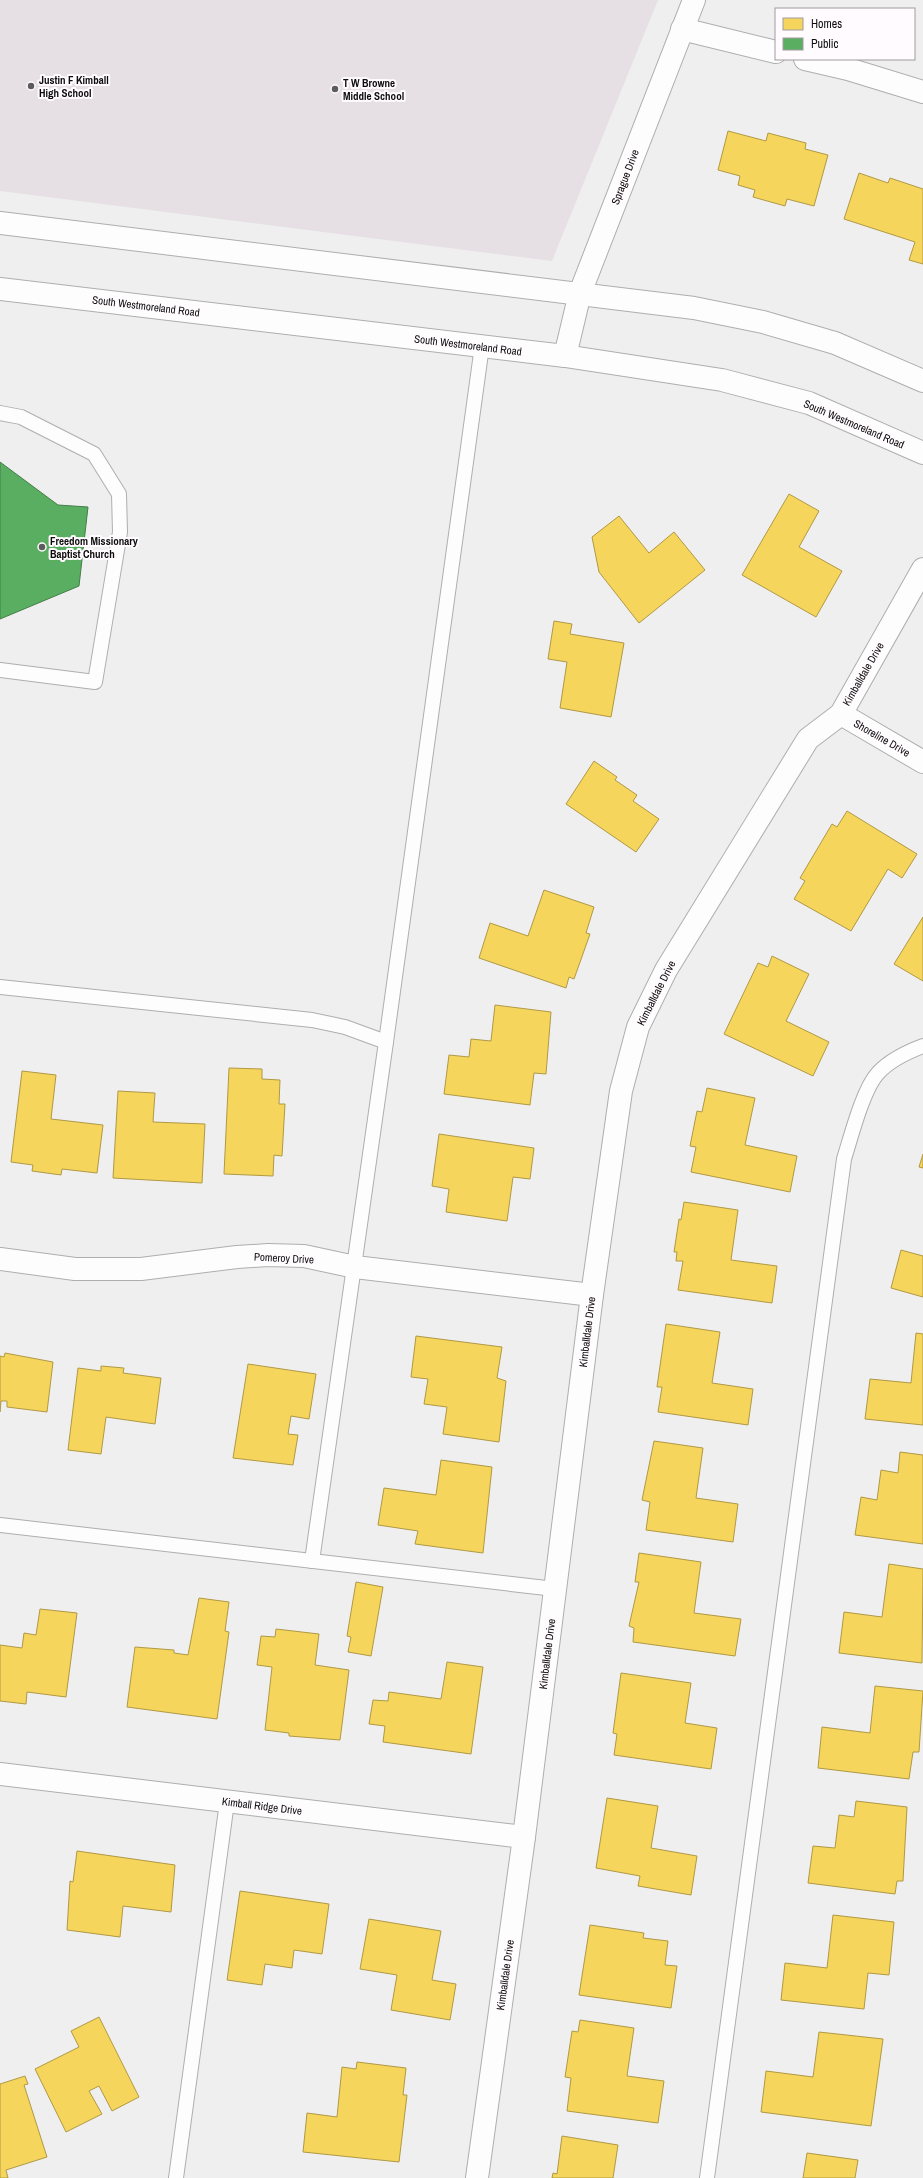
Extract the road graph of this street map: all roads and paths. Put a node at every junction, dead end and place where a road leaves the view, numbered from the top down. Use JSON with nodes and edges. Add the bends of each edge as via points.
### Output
{"nodes":[{"id":1,"x":694,"y":0,"type":"edge"},
{"id":2,"x":682,"y":29,"type":"junction"},
{"id":3,"x":775,"y":52,"type":"edge"},
{"id":4,"x":809,"y":60,"type":"edge"},
{"id":5,"x":923,"y":92,"type":"edge"},
{"id":6,"x":0,"y":223,"type":"edge"},
{"id":7,"x":0,"y":289,"type":"edge"},
{"id":8,"x":580,"y":293,"type":"junction"},
{"id":9,"x":482,"y":346,"type":"junction"},
{"id":10,"x":565,"y":356,"type":"junction"},
{"id":11,"x":923,"y":381,"type":"edge"},
{"id":12,"x":0,"y":413,"type":"edge"},
{"id":13,"x":923,"y":453,"type":"edge"},
{"id":14,"x":923,"y":569,"type":"edge"},
{"id":15,"x":0,"y":670,"type":"edge"},
{"id":16,"x":841,"y":714,"type":"junction"},
{"id":17,"x":923,"y":762,"type":"edge"},
{"id":18,"x":0,"y":987,"type":"edge"},
{"id":19,"x":386,"y":1042,"type":"junction"},
{"id":20,"x":923,"y":1046,"type":"edge"},
{"id":21,"x":0,"y":1259,"type":"edge"},
{"id":22,"x":355,"y":1267,"type":"junction"},
{"id":23,"x":592,"y":1295,"type":"junction"},
{"id":24,"x":0,"y":1525,"type":"edge"},
{"id":25,"x":312,"y":1561,"type":"junction"},
{"id":26,"x":556,"y":1589,"type":"junction"},
{"id":27,"x":0,"y":1774,"type":"edge"},
{"id":28,"x":227,"y":1802,"type":"junction"},
{"id":29,"x":524,"y":1837,"type":"junction"},
{"id":30,"x":176,"y":2178,"type":"edge"},
{"id":31,"x":477,"y":2178,"type":"edge"},
{"id":32,"x":707,"y":2178,"type":"edge"}],
"edges":[{"from":1,"to":2,"type":"street","name":"Sprague Drive"},
{"from":2,"to":3,"type":"street"},
{"from":2,"to":8,"type":"street","name":"Sprague Drive"},
{"from":4,"to":5,"type":"street"},
{"from":6,"to":8,"type":"street"},
{"from":7,"to":9,"type":"street","name":"South Westmoreland Road"},
{"from":8,"to":10,"type":"street","name":"Sprague Drive"},
{"from":8,"to":11,"type":"street","via":[[694,308],[763,322],[835,343]]},
{"from":9,"to":10,"type":"street","name":"South Westmoreland Road"},
{"from":9,"to":19,"type":"lane"},
{"from":10,"to":13,"type":"street","name":"South Westmoreland Road","via":[[722,380],[802,402]]},
{"from":12,"to":15,"type":"lane","via":[[21,417],[94,454],[119,494],[120,532],[95,682]]},
{"from":14,"to":16,"type":"street","name":"Kimballdale Drive"},
{"from":16,"to":17,"type":"street","name":"Shoreline Drive"},
{"from":16,"to":23,"type":"street","name":"Kimballdale Drive","via":[[808,739],[666,970],[638,1027],[621,1091]]},
{"from":18,"to":19,"type":"lane","via":[[312,1020],[345,1027]]},
{"from":19,"to":22,"type":"lane"},
{"from":20,"to":32,"type":"lane","via":[[905,1053],[878,1073],[862,1104],[844,1159]]},
{"from":21,"to":22,"type":"street","name":"Pomeroy Drive","via":[[75,1269],[141,1269],[268,1255],[304,1256]]},
{"from":22,"to":23,"type":"street","name":"Pomeroy Drive"},
{"from":22,"to":25,"type":"lane"},
{"from":23,"to":26,"type":"street","name":"Kimballdale Drive"},
{"from":24,"to":25,"type":"lane"},
{"from":25,"to":26,"type":"lane"},
{"from":26,"to":29,"type":"street","name":"Kimballdale Drive"},
{"from":27,"to":28,"type":"street","name":"Kimball Ridge Drive"},
{"from":28,"to":29,"type":"street","name":"Kimball Ridge Drive"},
{"from":28,"to":30,"type":"lane"},
{"from":29,"to":31,"type":"street","name":"Kimballdale Drive"}]}
